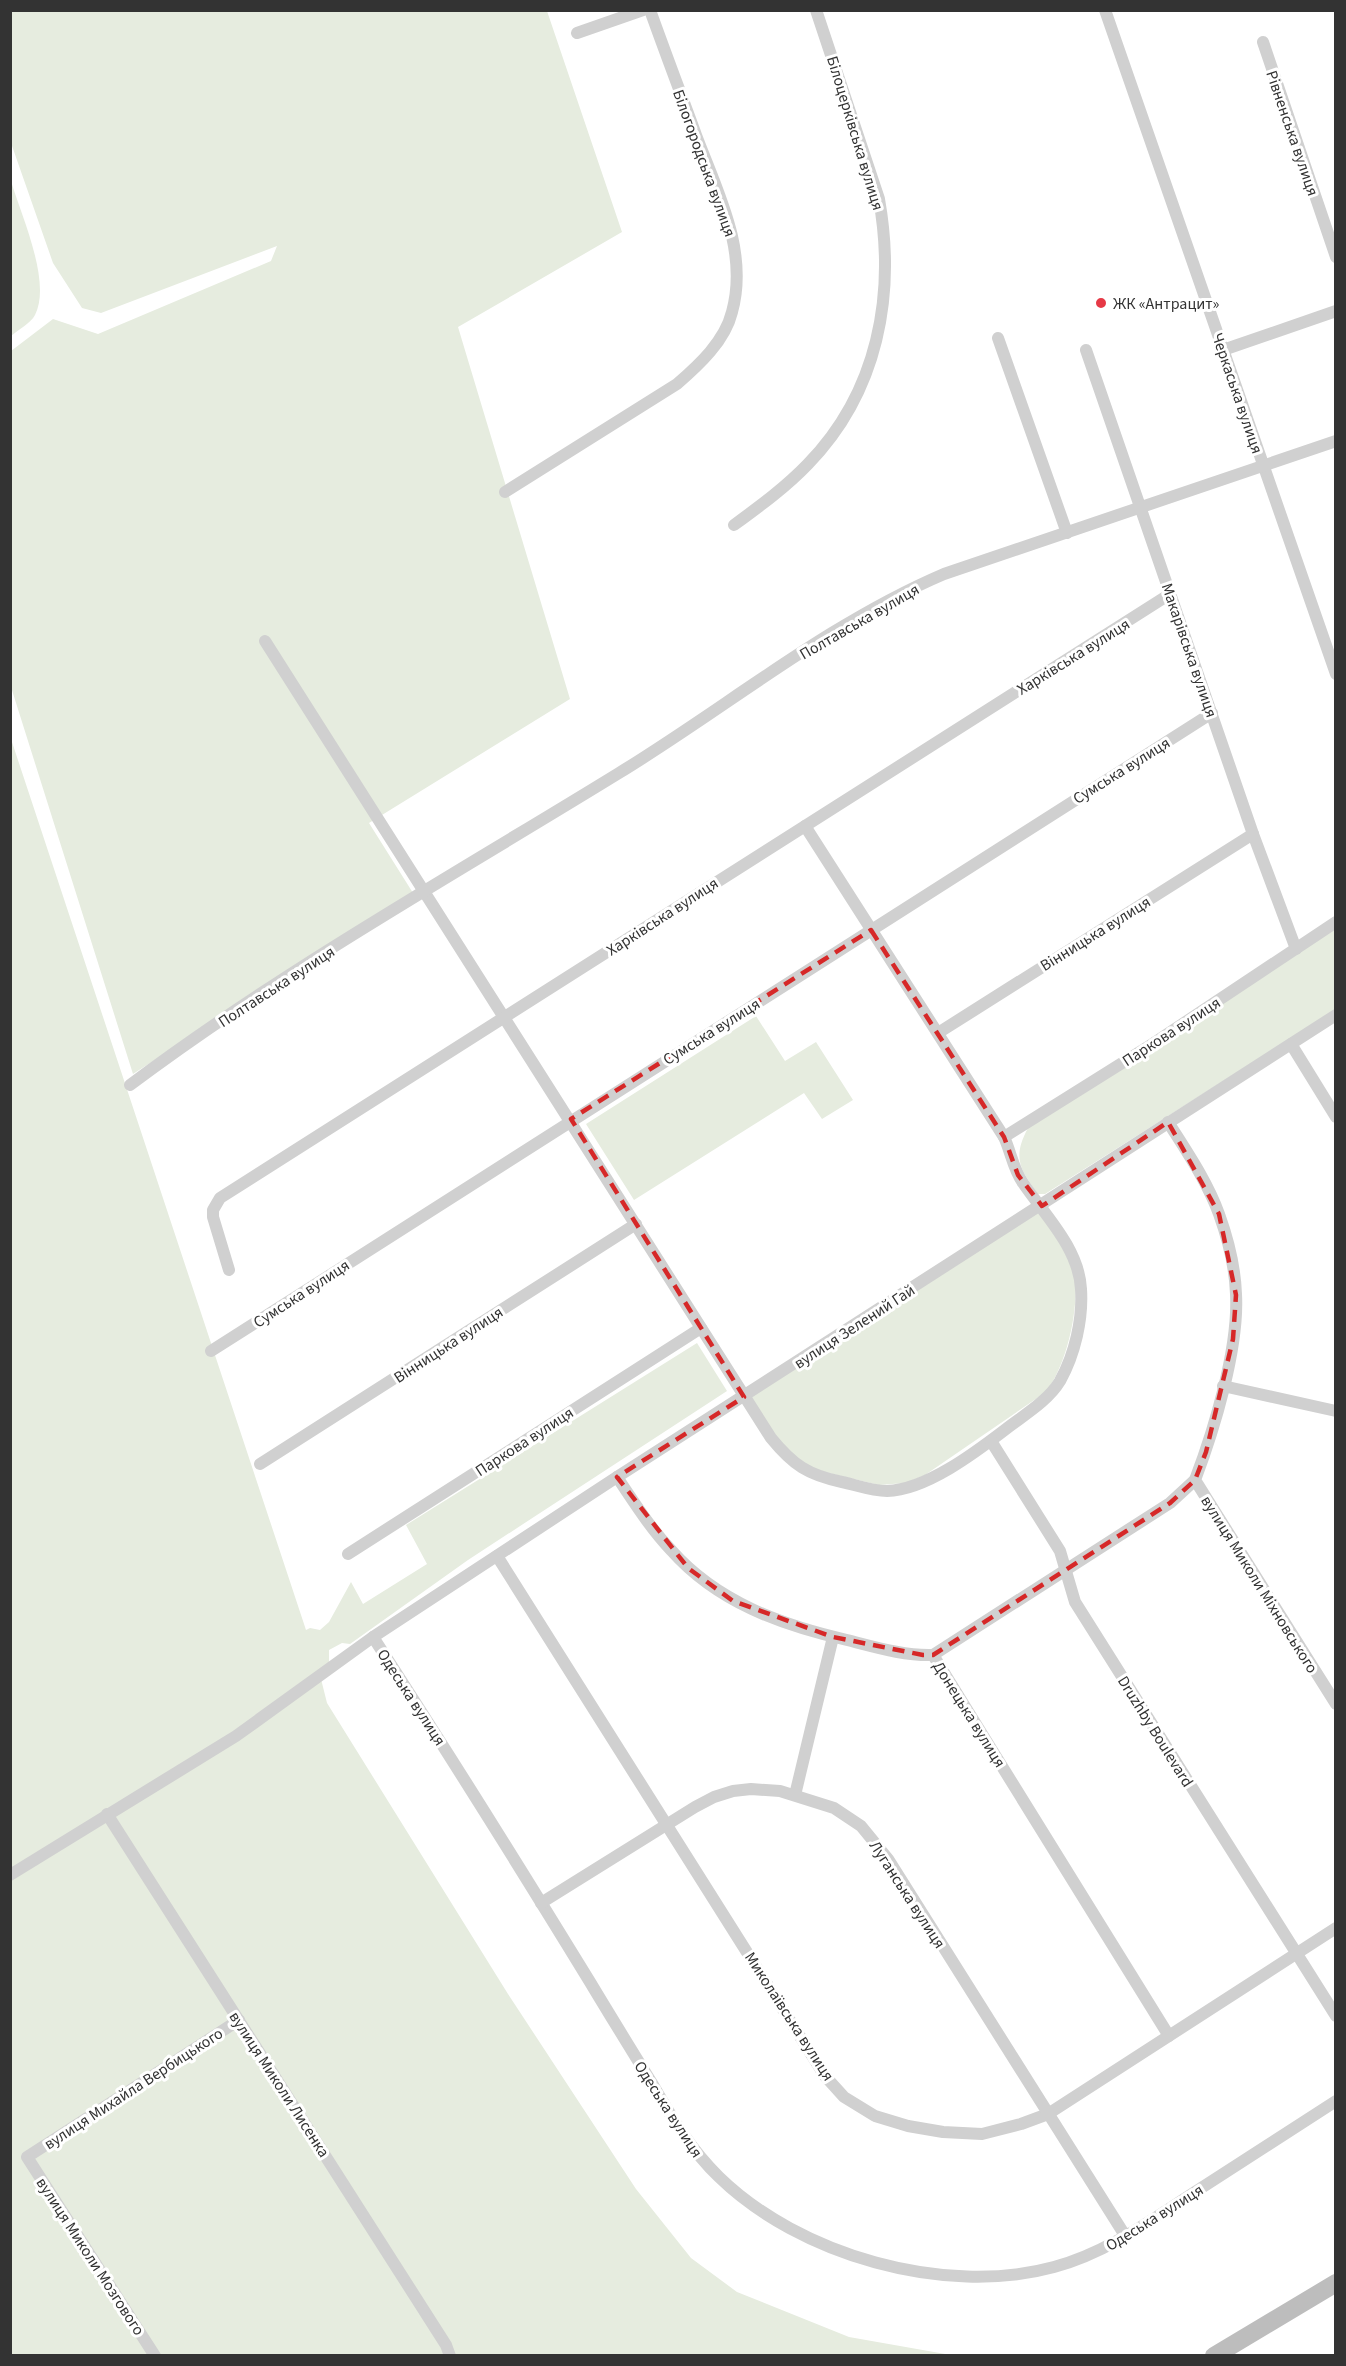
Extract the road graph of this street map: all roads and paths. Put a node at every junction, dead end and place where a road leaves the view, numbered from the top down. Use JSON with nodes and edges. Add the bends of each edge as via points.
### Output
{"nodes":[{"id":1,"x":643,"y":10,"type":"edge"},
{"id":2,"x":650,"y":10,"type":"edge"},
{"id":3,"x":816,"y":10,"type":"edge"},
{"id":4,"x":1105,"y":10,"type":"edge"},
{"id":5,"x":577,"y":33,"type":"dead end"},
{"id":6,"x":1263,"y":42,"type":"dead end"},
{"id":7,"x":1335,"y":257,"type":"edge"},
{"id":8,"x":1335,"y":311,"type":"edge"},
{"id":9,"x":998,"y":338,"type":"dead end"},
{"id":10,"x":1086,"y":350,"type":"dead end"},
{"id":11,"x":1223,"y":350,"type":"junction"},
{"id":12,"x":1335,"y":441,"type":"edge"},
{"id":13,"x":1263,"y":466,"type":"junction"},
{"id":14,"x":505,"y":492,"type":"dead end"},
{"id":15,"x":1140,"y":508,"type":"junction"},
{"id":16,"x":734,"y":525,"type":"dead end"},
{"id":17,"x":1067,"y":533,"type":"junction"},
{"id":18,"x":1170,"y":594,"type":"junction"},
{"id":19,"x":265,"y":641,"type":"dead end"},
{"id":20,"x":1335,"y":674,"type":"edge"},
{"id":21,"x":1212,"y":713,"type":"junction"},
{"id":22,"x":805,"y":826,"type":"junction"},
{"id":23,"x":1253,"y":834,"type":"junction"},
{"id":24,"x":424,"y":891,"type":"junction"},
{"id":25,"x":1335,"y":922,"type":"edge"},
{"id":26,"x":872,"y":930,"type":"junction"},
{"id":27,"x":1296,"y":949,"type":"junction"},
{"id":28,"x":1335,"y":1016,"type":"edge"},
{"id":29,"x":505,"y":1018,"type":"junction"},
{"id":30,"x":938,"y":1033,"type":"junction"},
{"id":31,"x":1291,"y":1044,"type":"junction"},
{"id":32,"x":130,"y":1084,"type":"dead end"},
{"id":33,"x":1335,"y":1117,"type":"edge"},
{"id":34,"x":571,"y":1119,"type":"junction"},
{"id":35,"x":1168,"y":1122,"type":"junction"},
{"id":36,"x":1004,"y":1137,"type":"junction"},
{"id":37,"x":1042,"y":1206,"type":"junction"},
{"id":38,"x":636,"y":1224,"type":"junction"},
{"id":39,"x":229,"y":1270,"type":"dead end"},
{"id":40,"x":701,"y":1328,"type":"junction"},
{"id":41,"x":211,"y":1351,"type":"dead end"},
{"id":42,"x":1223,"y":1386,"type":"junction"},
{"id":43,"x":744,"y":1397,"type":"junction"},
{"id":44,"x":1335,"y":1411,"type":"edge"},
{"id":45,"x":991,"y":1441,"type":"junction"},
{"id":46,"x":260,"y":1464,"type":"dead end"},
{"id":47,"x":617,"y":1477,"type":"junction"},
{"id":48,"x":1194,"y":1480,"type":"junction"},
{"id":49,"x":348,"y":1554,"type":"dead end"},
{"id":50,"x":496,"y":1556,"type":"junction"},
{"id":51,"x":1065,"y":1570,"type":"junction"},
{"id":52,"x":832,"y":1636,"type":"junction"},
{"id":53,"x":373,"y":1637,"type":"junction"},
{"id":54,"x":933,"y":1655,"type":"junction"},
{"id":55,"x":1335,"y":1704,"type":"edge"},
{"id":56,"x":795,"y":1795,"type":"junction"},
{"id":57,"x":107,"y":1814,"type":"junction"},
{"id":58,"x":668,"y":1824,"type":"junction"},
{"id":59,"x":10,"y":1875,"type":"edge"},
{"id":60,"x":542,"y":1903,"type":"junction"},
{"id":61,"x":1335,"y":1928,"type":"edge"},
{"id":62,"x":1296,"y":1953,"type":"junction"},
{"id":63,"x":1335,"y":2016,"type":"edge"},
{"id":64,"x":239,"y":2020,"type":"junction"},
{"id":65,"x":1169,"y":2036,"type":"junction"},
{"id":66,"x":1335,"y":2101,"type":"edge"},
{"id":67,"x":1048,"y":2114,"type":"junction"},
{"id":68,"x":27,"y":2157,"type":"joint"},
{"id":69,"x":1126,"y":2237,"type":"junction"},
{"id":70,"x":1335,"y":2283,"type":"edge"},
{"id":71,"x":155,"y":2355,"type":"edge"},
{"id":72,"x":450,"y":2355,"type":"edge"},
{"id":73,"x":1214,"y":2355,"type":"edge"}],
"edges":[{"from":1,"to":5,"type":"street"},
{"from":2,"to":14,"type":"street","name":"Білогородська вулиця","via":[[734,242],[737,290],[732,314],[699,365],[677,384]]},
{"from":3,"to":16,"type":"street","name":"Білоцерківська вулиця","via":[[879,199],[886,266],[882,320],[865,380],[843,421],[808,464],[774,496]]},
{"from":4,"to":11,"type":"street","name":"Черкаська вулиця"},
{"from":6,"to":7,"type":"street","name":"Рівненська вулиця"},
{"from":8,"to":11,"type":"street"},
{"from":9,"to":17,"type":"street"},
{"from":10,"to":15,"type":"street","name":"Макарівська вулиця"},
{"from":11,"to":13,"type":"street","name":"Черкаська вулиця"},
{"from":12,"to":13,"type":"street","name":"Полтавська вулиця"},
{"from":13,"to":15,"type":"street","name":"Полтавська вулиця"},
{"from":13,"to":20,"type":"street","name":"Черкаська вулиця"},
{"from":15,"to":17,"type":"street","name":"Полтавська вулиця"},
{"from":15,"to":18,"type":"street","name":"Макарівська вулиця"},
{"from":17,"to":24,"type":"street","name":"Полтавська вулиця","via":[[944,574],[886,602],[621,772]]},
{"from":18,"to":21,"type":"street","name":"Макарівська вулиця"},
{"from":18,"to":22,"type":"street","name":"Харківська вулиця"},
{"from":19,"to":24,"type":"street"},
{"from":21,"to":23,"type":"street","name":"Макарівська вулиця"},
{"from":21,"to":26,"type":"street","name":"Сумська вулиця"},
{"from":22,"to":26,"type":"street"},
{"from":22,"to":29,"type":"street","name":"Харківська вулиця"},
{"from":23,"to":27,"type":"street","name":"Макарівська вулиця"},
{"from":23,"to":30,"type":"street","name":"Вінницька вулиця"},
{"from":24,"to":29,"type":"street"},
{"from":24,"to":32,"type":"street","name":"Полтавська вулиця"},
{"from":25,"to":27,"type":"street","name":"Паркова вулиця"},
{"from":26,"to":30,"type":"street"},
{"from":26,"to":34,"type":"street","name":"Сумська вулиця"},
{"from":27,"to":36,"type":"street","name":"Паркова вулиця"},
{"from":28,"to":31,"type":"street","name":"вулиця Зелений Гай"},
{"from":29,"to":34,"type":"street"},
{"from":29,"to":39,"type":"street","name":"Харківська вулиця","via":[[220,1198],[213,1216]]},
{"from":30,"to":36,"type":"street"},
{"from":31,"to":33,"type":"street"},
{"from":31,"to":35,"type":"street","name":"вулиця Зелений Гай"},
{"from":34,"to":38,"type":"street"},
{"from":34,"to":41,"type":"street","name":"Сумська вулиця"},
{"from":35,"to":37,"type":"street","name":"вулиця Зелений Гай"},
{"from":35,"to":42,"type":"street","name":"вулиця Миколи Міхновського","via":[[1207,1187],[1228,1242],[1236,1295],[1233,1339]]},
{"from":36,"to":37,"type":"street","via":[[1018,1175]]},
{"from":37,"to":43,"type":"street","name":"вулиця Зелений Гай"},
{"from":37,"to":45,"type":"street","via":[[1076,1267],[1081,1286],[1078,1327],[1059,1383]]},
{"from":38,"to":40,"type":"street"},
{"from":38,"to":46,"type":"street","name":"Вінницька вулиця"},
{"from":40,"to":43,"type":"street"},
{"from":40,"to":49,"type":"street","name":"Паркова вулиця"},
{"from":42,"to":44,"type":"street"},
{"from":42,"to":48,"type":"street","name":"вулиця Миколи Міхновського","via":[[1206,1452]]},
{"from":43,"to":45,"type":"street","via":[[794,1464],[813,1474],[870,1488],[887,1491],[926,1481]]},
{"from":43,"to":47,"type":"street","name":"вулиця Зелений Гай"},
{"from":45,"to":51,"type":"street","name":"Druzhby Boulevard","via":[[1060,1551]]},
{"from":47,"to":50,"type":"street","name":"вулиця Зелений Гай"},
{"from":47,"to":52,"type":"street","name":"Донецька вулиця","via":[[670,1550],[710,1586],[761,1613]]},
{"from":48,"to":51,"type":"street","via":[[1170,1503]]},
{"from":48,"to":55,"type":"street","name":"вулиця Миколи Міхновського"},
{"from":50,"to":53,"type":"street","name":"вулиця Зелений Гай"},
{"from":50,"to":58,"type":"street","name":"Миколаївська вулиця"},
{"from":51,"to":54,"type":"street"},
{"from":51,"to":62,"type":"street","name":"Druzhby Boulevard","via":[[1074,1602]]},
{"from":52,"to":54,"type":"street","name":"Донецька вулиця","via":[[904,1653]]},
{"from":52,"to":56,"type":"street"},
{"from":53,"to":57,"type":"street","name":"вулиця Зелений Гай","via":[[236,1736]]},
{"from":53,"to":60,"type":"street","name":"Одеська вулиця"},
{"from":54,"to":65,"type":"street","name":"Донецька вулиця"},
{"from":56,"to":58,"type":"street","name":"Луганська вулиця","via":[[767,1789],[733,1791],[714,1797]]},
{"from":56,"to":67,"type":"street","name":"Луганська вулиця","via":[[848,1815],[875,1840]]},
{"from":57,"to":59,"type":"street","name":"вулиця Зелений Гай"},
{"from":57,"to":64,"type":"street","name":"вулиця Миколи Лисенка"},
{"from":58,"to":60,"type":"street","name":"Луганська вулиця"},
{"from":58,"to":67,"type":"street","name":"Миколаївська вулиця","via":[[825,2076],[844,2097],[876,2116],[943,2132],[982,2134]]},
{"from":60,"to":69,"type":"street","name":"Одеська вулиця","via":[[696,2153],[749,2204],[789,2228],[881,2265],[975,2276],[1056,2267]]},
{"from":61,"to":62,"type":"street","name":"Миколаївська вулиця"},
{"from":62,"to":63,"type":"street","name":"Druzhby Boulevard"},
{"from":62,"to":65,"type":"street","name":"Миколаївська вулиця"},
{"from":64,"to":68,"type":"street","name":"вулиця Михайла Вербицького"},
{"from":64,"to":72,"type":"street","name":"вулиця Миколи Лисенка"},
{"from":65,"to":67,"type":"street","name":"Миколаївська вулиця"},
{"from":66,"to":69,"type":"street","name":"Одеська вулиця"},
{"from":67,"to":69,"type":"street","name":"Луганська вулиця"},
{"from":68,"to":71,"type":"street","name":"вулиця Миколи Мозгового"},
{"from":70,"to":73,"type":"street"}]}
